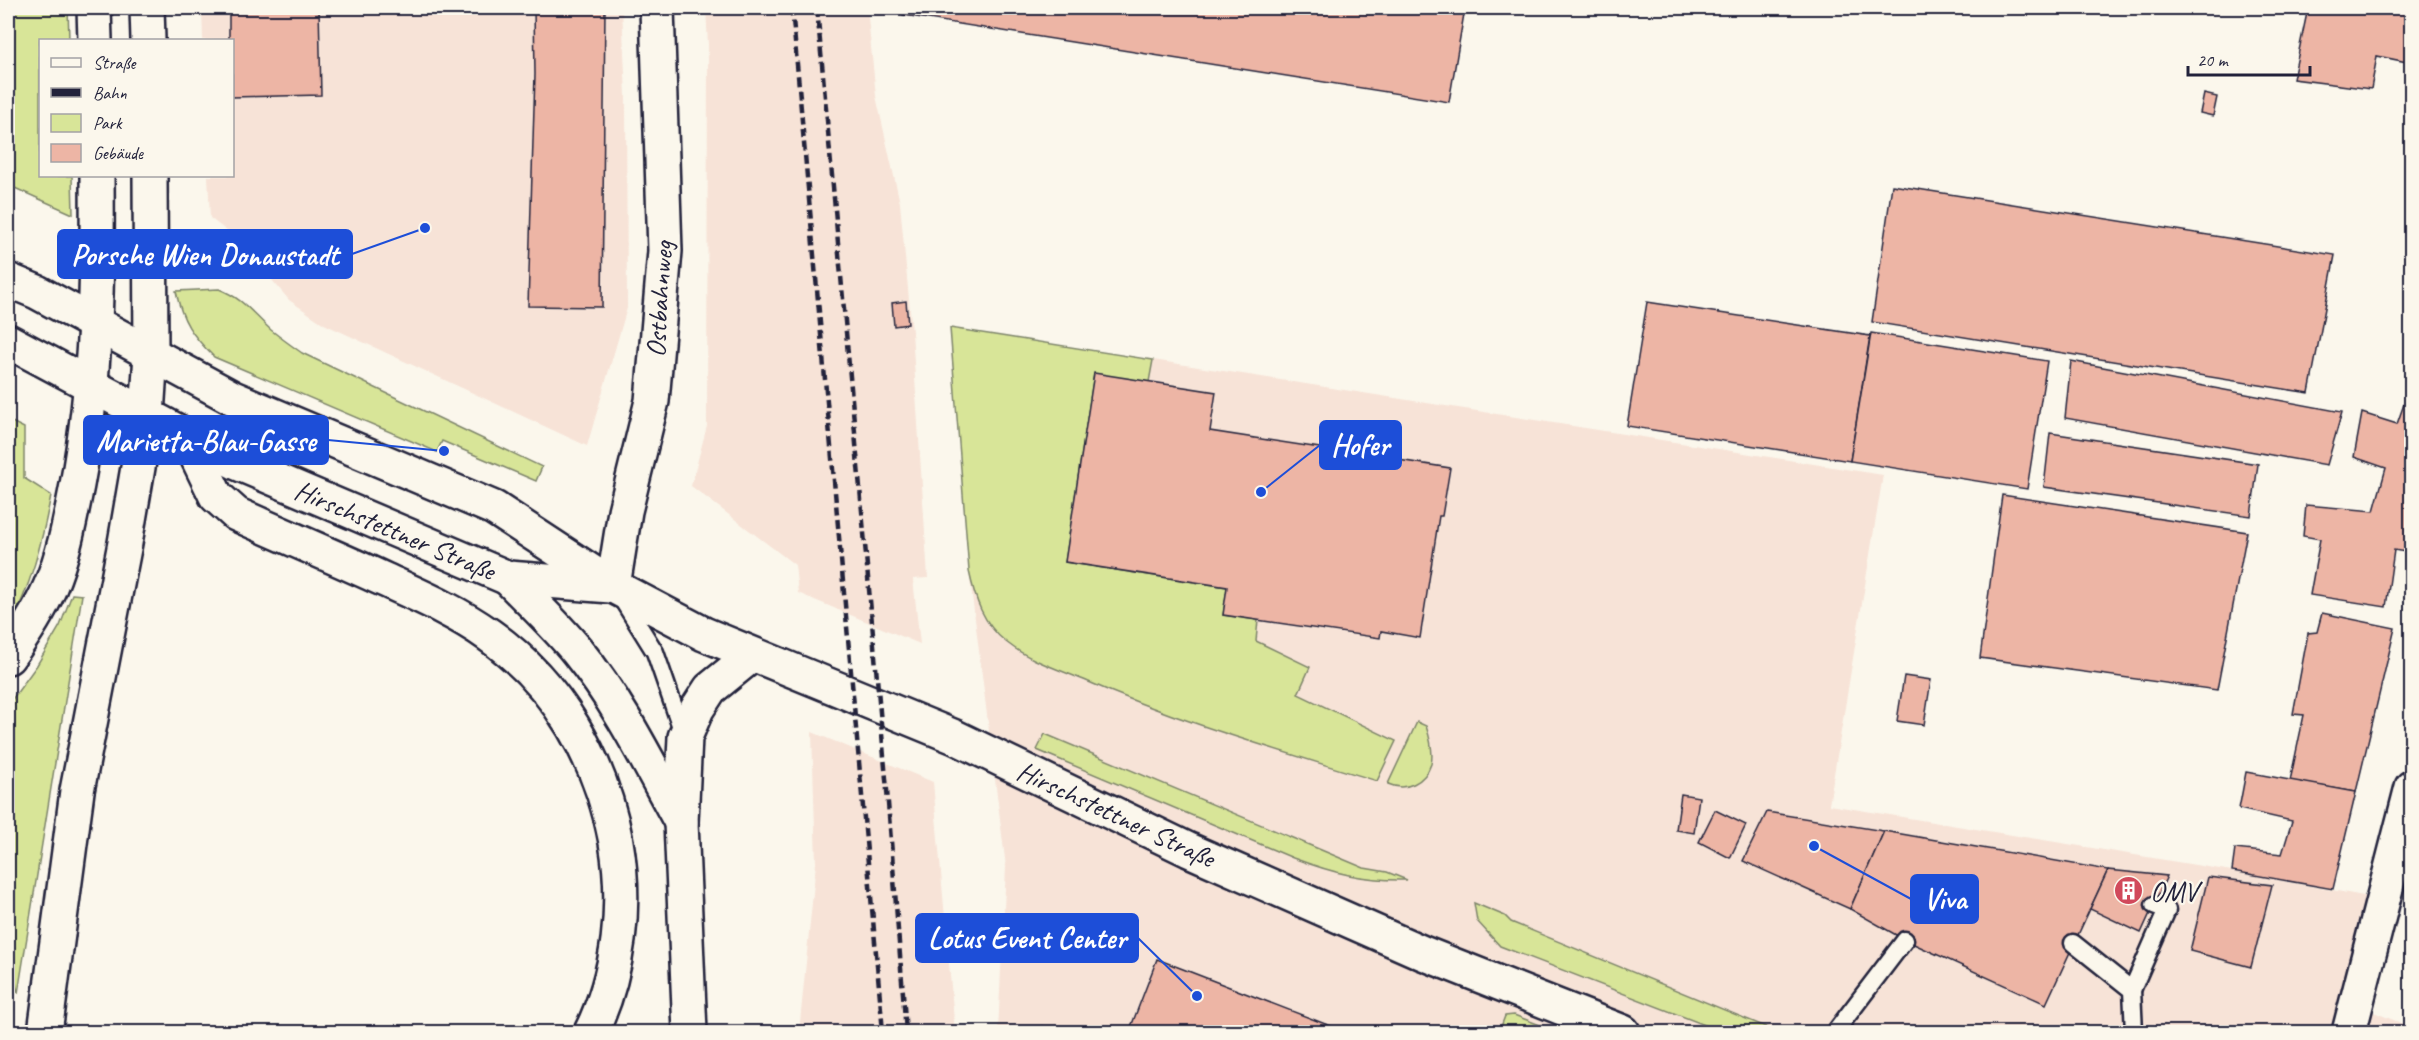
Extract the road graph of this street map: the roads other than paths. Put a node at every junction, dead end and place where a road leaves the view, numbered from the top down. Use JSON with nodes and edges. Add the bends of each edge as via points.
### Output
{"nodes":[{"id":1,"x":94,"y":8,"type":"edge"},
{"id":2,"x":147,"y":8,"type":"edge"},
{"id":3,"x":657,"y":8,"type":"edge"},
{"id":4,"x":95,"y":39,"type":"edge"},
{"id":5,"x":148,"y":39,"type":"edge"},
{"id":6,"x":97,"y":177,"type":"edge"},
{"id":7,"x":150,"y":177,"type":"edge"},
{"id":8,"x":8,"y":280,"type":"edge"},
{"id":9,"x":96,"y":324,"type":"junction"},
{"id":10,"x":8,"y":341,"type":"edge"},
{"id":11,"x":152,"y":354,"type":"junction"},
{"id":12,"x":92,"y":385,"type":"junction"},
{"id":13,"x":147,"y":415,"type":"junction"},
{"id":14,"x":187,"y":436,"type":"junction"},
{"id":15,"x":508,"y":578,"type":"junction"},
{"id":16,"x":613,"y":586,"type":"junction"},
{"id":17,"x":752,"y":655,"type":"junction"},
{"id":18,"x":8,"y":657,"type":"edge"},
{"id":19,"x":685,"y":737,"type":"junction"},
{"id":20,"x":2412,"y":787,"type":"edge"},
{"id":21,"x":681,"y":822,"type":"junction"},
{"id":22,"x":2154,"y":905,"type":"dead end"},
{"id":23,"x":1905,"y":940,"type":"dead end"},
{"id":24,"x":2073,"y":943,"type":"dead end"},
{"id":25,"x":2132,"y":990,"type":"junction"},
{"id":26,"x":45,"y":1032,"type":"edge"},
{"id":27,"x":591,"y":1032,"type":"edge"},
{"id":28,"x":690,"y":1032,"type":"edge"},
{"id":29,"x":1623,"y":1032,"type":"edge"},
{"id":30,"x":1835,"y":1032,"type":"edge"},
{"id":31,"x":2134,"y":1032,"type":"edge"},
{"id":32,"x":2349,"y":1032,"type":"edge"}],
"edges":[{"from":1,"to":4,"type":"main road"},
{"from":2,"to":5,"type":"main road"},
{"from":3,"to":16,"type":"main road","name":"Ostbahnweg","via":[[665,251],[652,401],[625,511]]},
{"from":6,"to":9,"type":"main road"},
{"from":7,"to":11,"type":"main road"},
{"from":8,"to":9,"type":"main road","name":"Hirschstettner Straße"},
{"from":9,"to":11,"type":"main road","name":"Hirschstettner Straße"},
{"from":9,"to":12,"type":"main road"},
{"from":10,"to":12,"type":"main road","name":"Hirschstettner Straße"},
{"from":11,"to":13,"type":"main road"},
{"from":11,"to":16,"type":"main road","name":"Hirschstettner Straße","via":[[233,398],[494,508]]},
{"from":12,"to":13,"type":"main road","name":"Hirschstettner Straße"},
{"from":12,"to":18,"type":"main road","via":[[64,549],[50,587]]},
{"from":13,"to":14,"type":"main road","name":"Hirschstettner Straße"},
{"from":13,"to":26,"type":"main road","via":[[77,790]]},
{"from":14,"to":15,"type":"main road","name":"Hirschstettner Straße","via":[[235,462]]},
{"from":14,"to":27,"type":"main road","via":[[216,496],[236,514],[436,603],[489,634],[530,669],[559,705],[581,738],[599,777],[619,860],[618,938],[610,979]]},
{"from":15,"to":16,"type":"main road","name":"Hirschstettner Straße"},
{"from":15,"to":21,"type":"main road","via":[[577,650],[600,681],[628,723]]},
{"from":16,"to":17,"type":"main road","name":"Hirschstettner Straße"},
{"from":16,"to":19,"type":"lane","via":[[655,652]]},
{"from":17,"to":19,"type":"main road","via":[[711,689]]},
{"from":17,"to":29,"type":"main road","name":"Hirschstettner Straße","via":[[955,737],[1189,850],[1423,953]]},
{"from":19,"to":21,"type":"main road"},
{"from":20,"to":32,"type":"main road"},
{"from":21,"to":28,"type":"main road"},
{"from":22,"to":25,"type":"lane","via":[[2167,910]]},
{"from":23,"to":30,"type":"lane"},
{"from":24,"to":25,"type":"lane"},
{"from":25,"to":31,"type":"lane"}]}
